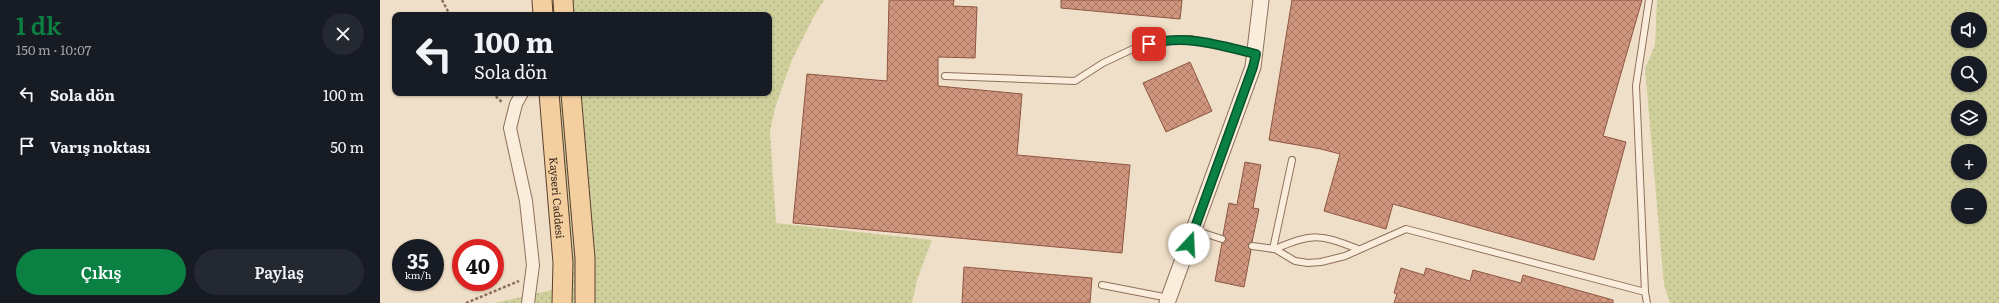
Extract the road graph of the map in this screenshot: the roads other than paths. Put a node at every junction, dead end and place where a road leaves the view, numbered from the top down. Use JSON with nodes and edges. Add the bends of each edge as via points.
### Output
{"nodes":[{"id":1,"x":542,"y":0,"type":"edge"},
{"id":2,"x":563,"y":0,"type":"edge"},
{"id":3,"x":1261,"y":0,"type":"edge"},
{"id":4,"x":1649,"y":0,"type":"edge"},
{"id":5,"x":543,"y":12,"type":"edge"},
{"id":6,"x":564,"y":12,"type":"edge"},
{"id":7,"x":1256,"y":54,"type":"junction"},
{"id":8,"x":945,"y":76,"type":"dead end"},
{"id":9,"x":520,"y":96,"type":"edge"},
{"id":10,"x":549,"y":96,"type":"edge"},
{"id":11,"x":571,"y":96,"type":"edge"},
{"id":12,"x":1292,"y":160,"type":"dead end"},
{"id":13,"x":1194,"y":230,"type":"junction"},
{"id":14,"x":1222,"y":239,"type":"dead end"},
{"id":15,"x":1252,"y":246,"type":"dead end"},
{"id":16,"x":1274,"y":249,"type":"junction"},
{"id":17,"x":1358,"y":249,"type":"junction"},
{"id":18,"x":1102,"y":284,"type":"dead end"},
{"id":19,"x":1645,"y":292,"type":"junction"},
{"id":20,"x":1168,"y":301,"type":"edge"},
{"id":21,"x":528,"y":303,"type":"edge"},
{"id":22,"x":562,"y":303,"type":"edge"},
{"id":23,"x":585,"y":303,"type":"edge"},
{"id":24,"x":1647,"y":303,"type":"edge"}],
"edges":[{"from":1,"to":5,"type":"main road"},
{"from":2,"to":6,"type":"main road"},
{"from":3,"to":7,"type":"street"},
{"from":4,"to":19,"type":"lane","via":[[1636,86]]},
{"from":7,"to":8,"type":"lane","via":[[1190,39],[1160,41],[1137,47],[1103,63],[1075,81]]},
{"from":7,"to":13,"type":"street"},
{"from":9,"to":21,"type":"street","via":[[510,128],[526,201],[533,265]]},
{"from":10,"to":22,"type":"main road","name":"Kayseri Caddesi","via":[[563,263]]},
{"from":11,"to":23,"type":"main road","name":"Kayseri Caddesi","via":[[585,258]]},
{"from":12,"to":16,"type":"lane"},
{"from":13,"to":14,"type":"lane"},
{"from":13,"to":20,"type":"street"},
{"from":15,"to":16,"type":"lane"},
{"from":16,"to":17,"type":"lane","via":[[1310,237],[1327,238]]},
{"from":16,"to":17,"type":"lane","via":[[1295,261],[1308,263],[1345,256]]},
{"from":17,"to":19,"type":"lane","via":[[1406,229]]},
{"from":18,"to":20,"type":"lane"},
{"from":19,"to":24,"type":"lane"}]}
